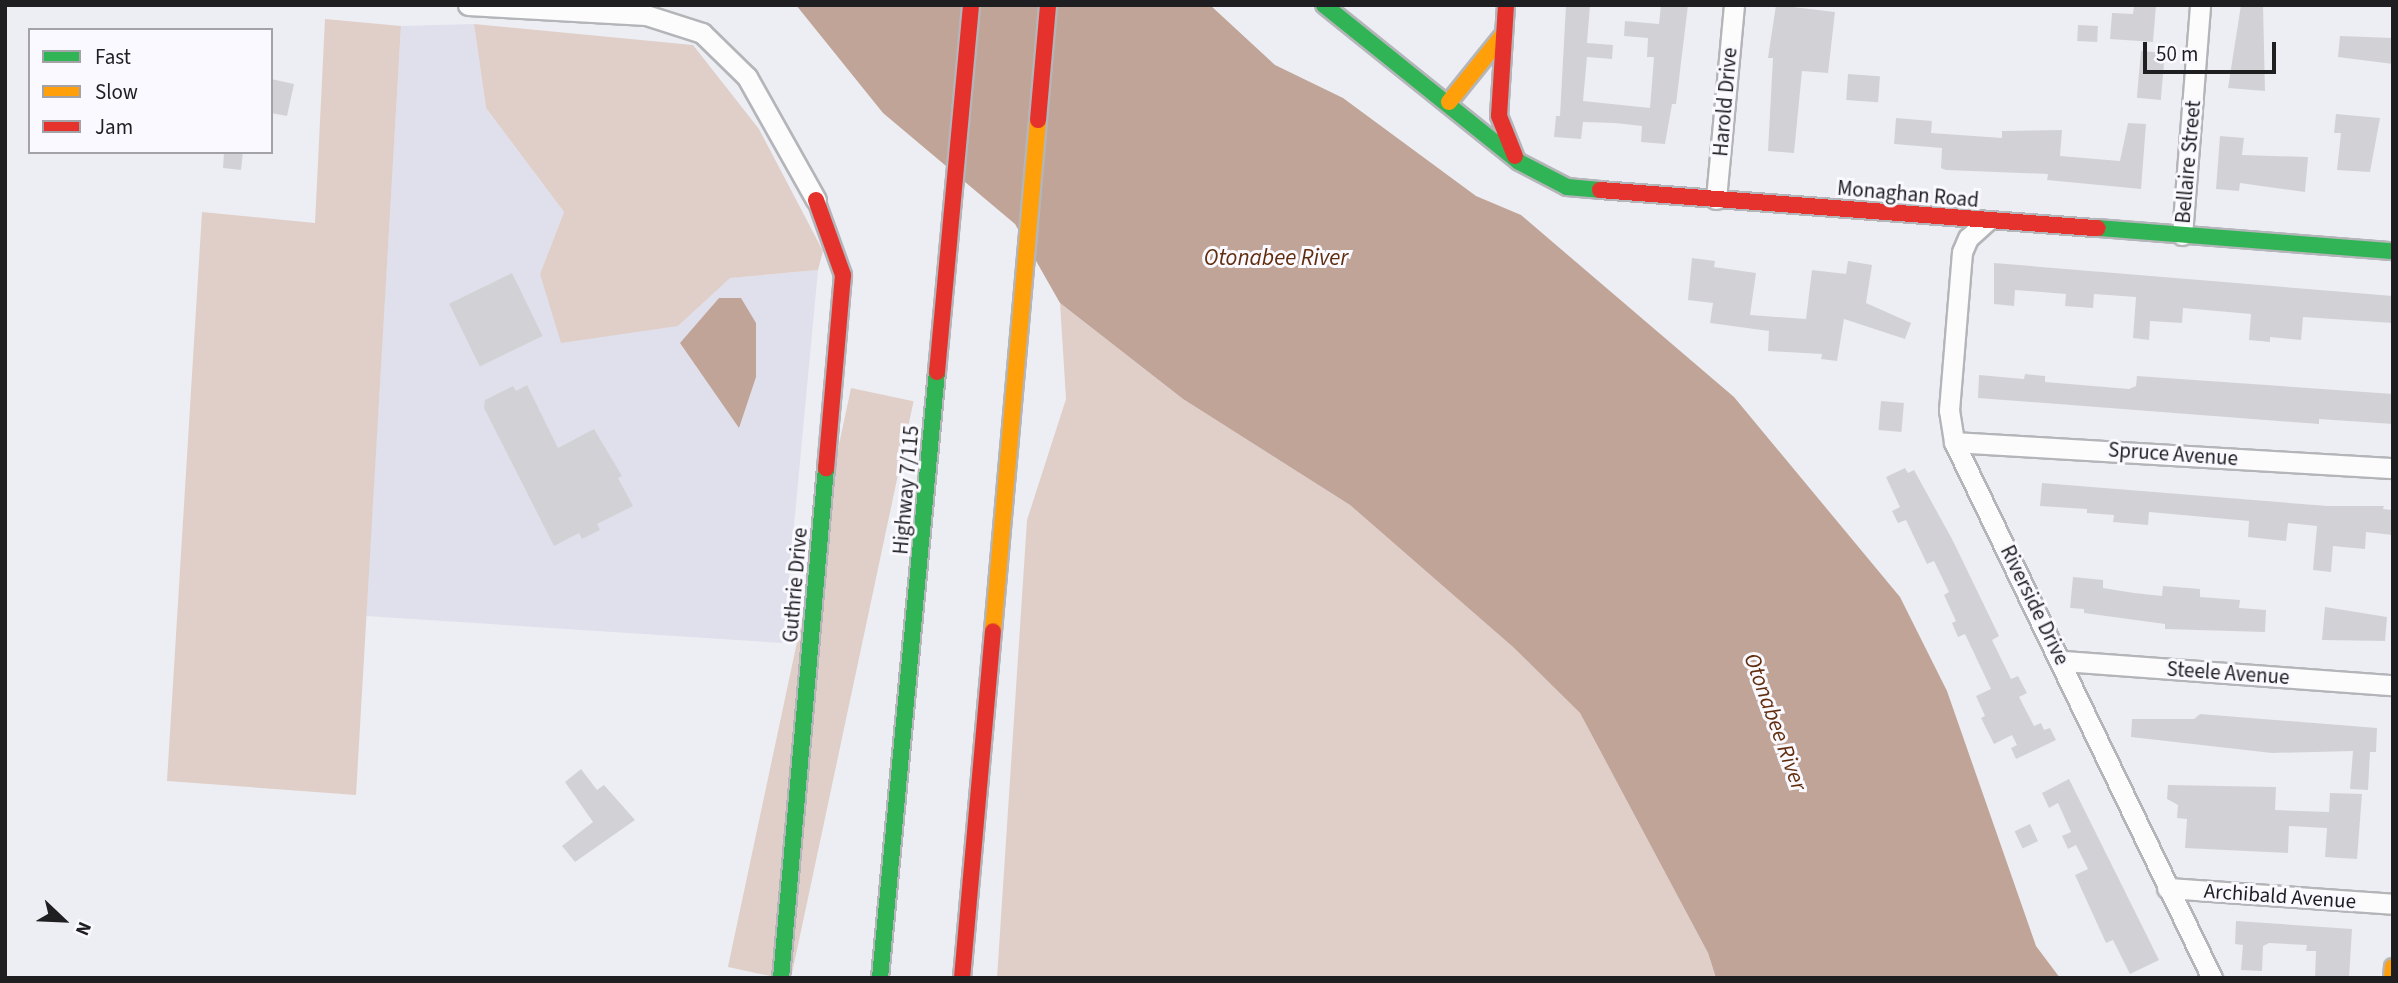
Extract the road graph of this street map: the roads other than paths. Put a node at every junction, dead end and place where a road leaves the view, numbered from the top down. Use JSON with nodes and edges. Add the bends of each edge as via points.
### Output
{"nodes":[{"id":1,"x":468,"y":5,"type":"edge"},
{"id":2,"x":971,"y":5,"type":"edge"},
{"id":3,"x":1048,"y":5,"type":"edge"},
{"id":4,"x":1324,"y":5,"type":"edge"},
{"id":5,"x":1506,"y":5,"type":"edge"},
{"id":6,"x":1734,"y":5,"type":"edge"},
{"id":7,"x":2200,"y":5,"type":"edge"},
{"id":8,"x":1503,"y":35,"type":"junction"},
{"id":9,"x":1449,"y":102,"type":"junction"},
{"id":10,"x":1519,"y":162,"type":"junction"},
{"id":11,"x":1716,"y":199,"type":"junction"},
{"id":12,"x":816,"y":200,"type":"joint"},
{"id":13,"x":1987,"y":221,"type":"junction"},
{"id":14,"x":2182,"y":235,"type":"junction"},
{"id":15,"x":2393,"y":251,"type":"edge"},
{"id":16,"x":1954,"y":442,"type":"junction"},
{"id":17,"x":2393,"y":468,"type":"edge"},
{"id":18,"x":2063,"y":661,"type":"junction"},
{"id":19,"x":2393,"y":685,"type":"edge"},
{"id":20,"x":2168,"y":888,"type":"junction"},
{"id":21,"x":2393,"y":904,"type":"edge"},
{"id":22,"x":2393,"y":967,"type":"edge"},
{"id":23,"x":781,"y":978,"type":"edge"},
{"id":24,"x":880,"y":978,"type":"edge"},
{"id":25,"x":962,"y":978,"type":"edge"},
{"id":26,"x":2212,"y":978,"type":"edge"},
{"id":27,"x":2392,"y":978,"type":"edge"}],
"edges":[{"from":1,"to":12,"type":"street","via":[[646,15],[702,33],[747,77]]},
{"from":2,"to":24,"type":"main road","name":"Highway 7/115"},
{"from":3,"to":25,"type":"main road","via":[[1003,473]]},
{"from":4,"to":9,"type":"main road","name":"Monaghan Road"},
{"from":5,"to":8,"type":"main road"},
{"from":6,"to":11,"type":"street","name":"Harold Drive"},
{"from":7,"to":14,"type":"street","name":"Bellaire Street"},
{"from":8,"to":9,"type":"main road"},
{"from":8,"to":10,"type":"main road","via":[[1499,116]]},
{"from":9,"to":10,"type":"main road","name":"Monaghan Road"},
{"from":10,"to":11,"type":"main road","name":"Monaghan Road","via":[[1567,187]]},
{"from":11,"to":13,"type":"main road","name":"Monaghan Road"},
{"from":12,"to":23,"type":"main road","name":"Guthrie Drive","via":[[843,275]]},
{"from":13,"to":14,"type":"main road","name":"Monaghan Road"},
{"from":13,"to":16,"type":"street","name":"Riverside Drive","via":[[1968,238],[1962,253],[1949,410]]},
{"from":14,"to":15,"type":"main road","name":"Monaghan Road"},
{"from":16,"to":17,"type":"street","name":"Spruce Avenue"},
{"from":16,"to":18,"type":"street","name":"Riverside Drive"},
{"from":18,"to":19,"type":"street","name":"Steele Avenue"},
{"from":18,"to":20,"type":"street","name":"Riverside Drive"},
{"from":20,"to":21,"type":"street","name":"Archibald Avenue"},
{"from":20,"to":26,"type":"street","name":"Riverside Drive"},
{"from":22,"to":27,"type":"main road"}]}
